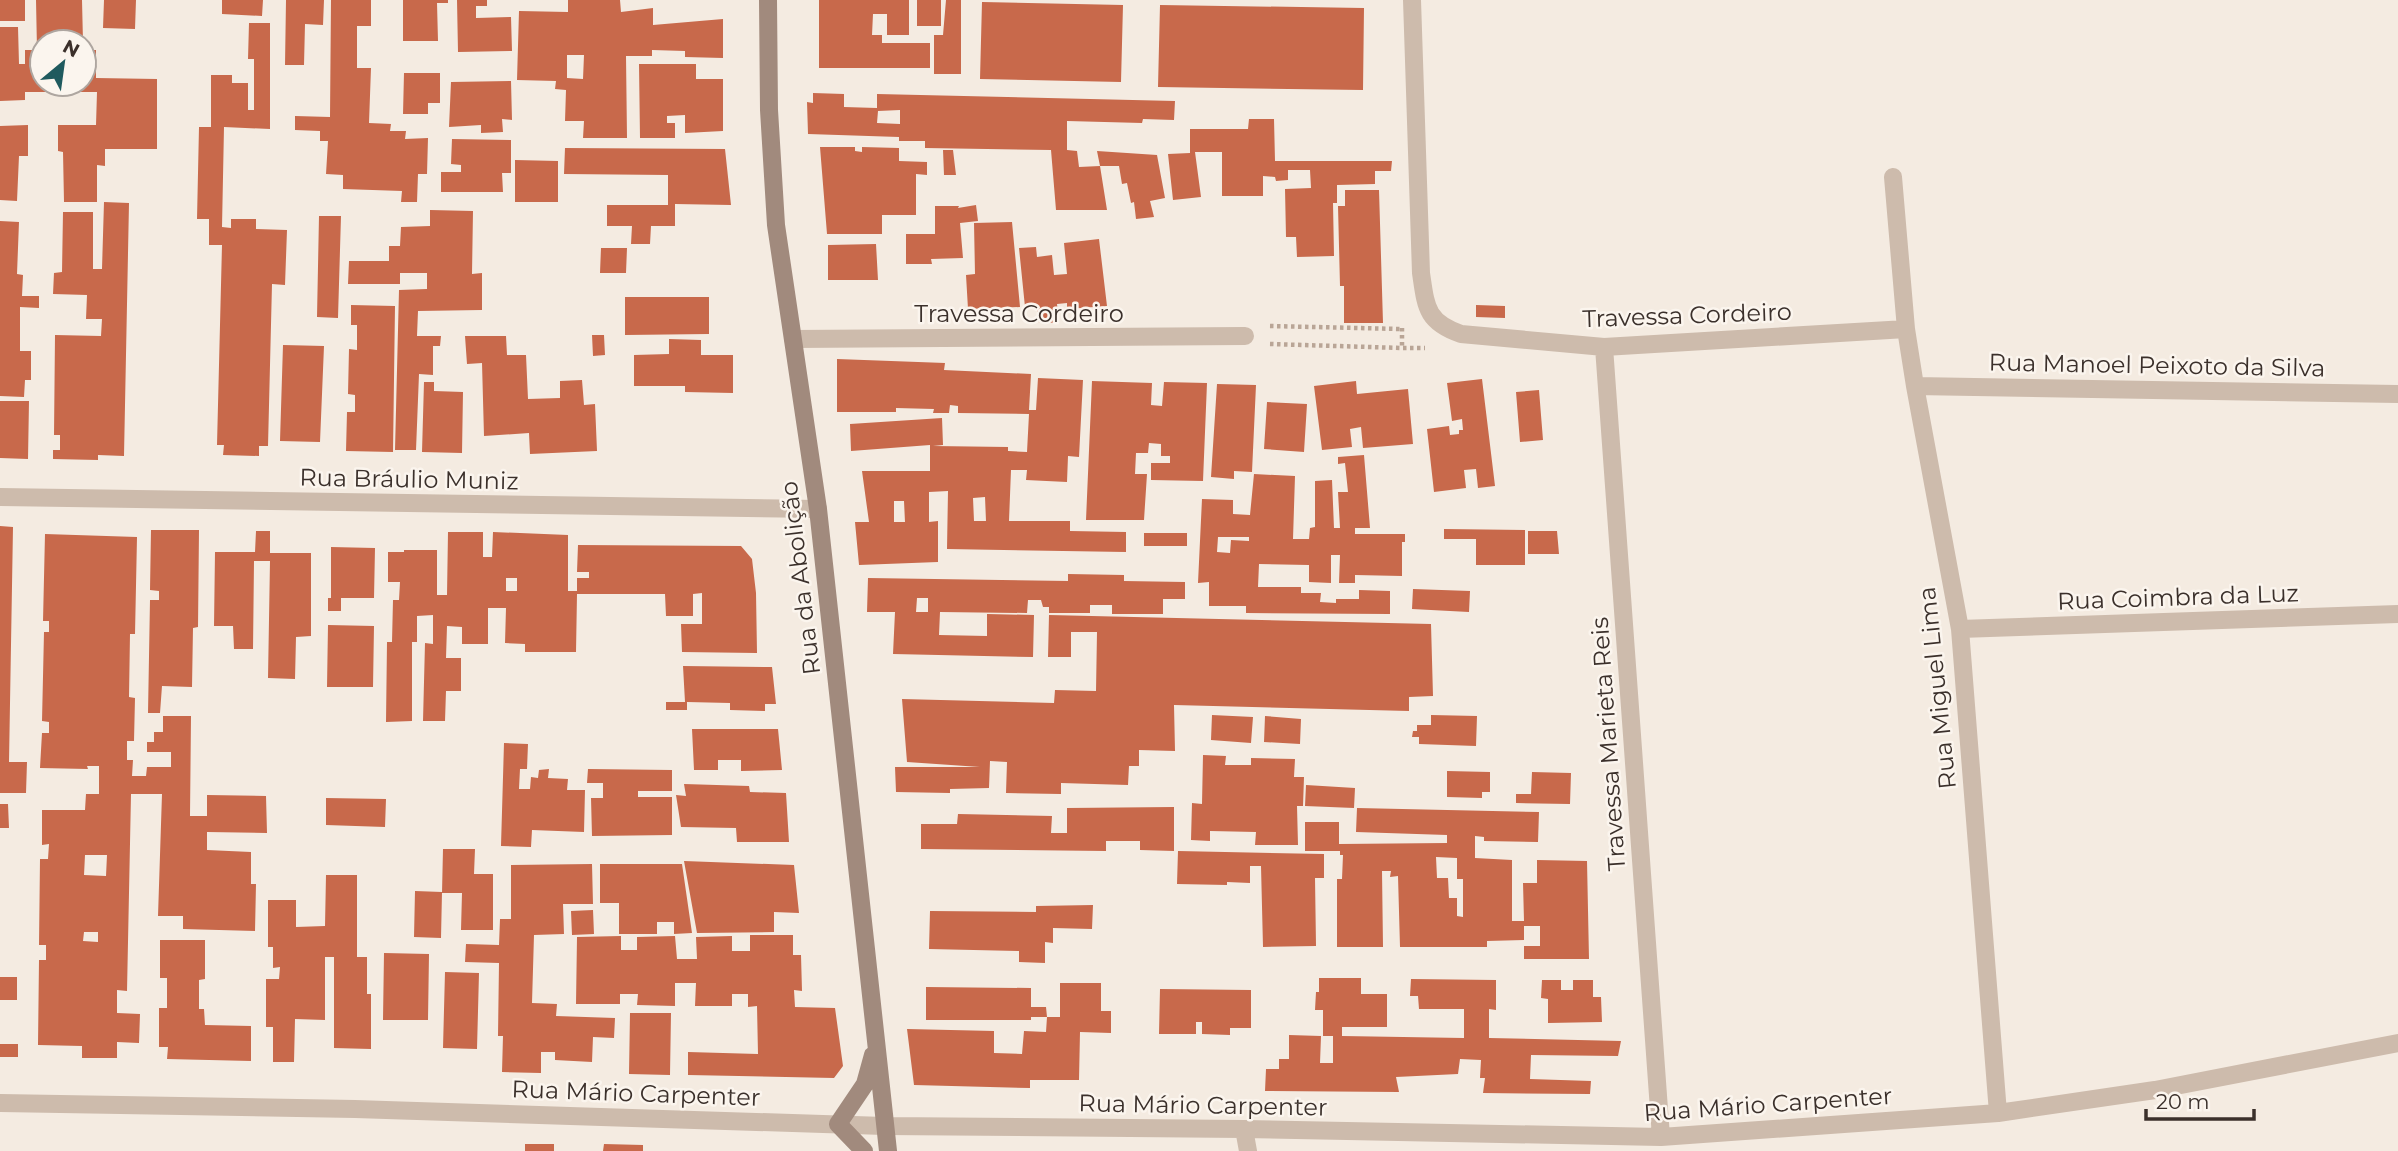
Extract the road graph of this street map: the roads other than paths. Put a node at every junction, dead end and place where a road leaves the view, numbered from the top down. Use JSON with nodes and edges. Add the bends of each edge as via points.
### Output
{"nodes":[{"id":1,"x":768,"y":0,"type":"edge"},
{"id":2,"x":1412,"y":0,"type":"edge"},
{"id":3,"x":1893,"y":177,"type":"dead end"},
{"id":4,"x":1906,"y":329,"type":"junction"},
{"id":5,"x":1253,"y":335,"type":"road end"},
{"id":6,"x":793,"y":339,"type":"junction"},
{"id":7,"x":1604,"y":347,"type":"junction"},
{"id":8,"x":1915,"y":386,"type":"junction"},
{"id":9,"x":2398,"y":394,"type":"edge"},
{"id":10,"x":0,"y":497,"type":"edge"},
{"id":11,"x":818,"y":509,"type":"junction"},
{"id":12,"x":2398,"y":614,"type":"edge"},
{"id":13,"x":1961,"y":628,"type":"junction"},
{"id":14,"x":2398,"y":1043,"type":"edge"},
{"id":15,"x":876,"y":1045,"type":"junction"},
{"id":16,"x":0,"y":1103,"type":"edge"},
{"id":17,"x":1998,"y":1113,"type":"junction"},
{"id":18,"x":838,"y":1124,"type":"junction"},
{"id":19,"x":884,"y":1126,"type":"junction"},
{"id":20,"x":1244,"y":1129,"type":"junction"},
{"id":21,"x":1661,"y":1137,"type":"junction"},
{"id":22,"x":864,"y":1151,"type":"edge"},
{"id":23,"x":888,"y":1151,"type":"edge"},
{"id":24,"x":1248,"y":1151,"type":"edge"}],
"edges":[{"from":1,"to":6,"type":"street","name":"Rua da Abolição","via":[[776,225]]},
{"from":2,"to":7,"type":"street","name":"Travessa Cordeiro","via":[[1422,273],[1432,319],[1461,334]]},
{"from":3,"to":4,"type":"street","name":"Rua Miguel Lima"},
{"from":4,"to":7,"type":"street","name":"Travessa Cordeiro"},
{"from":4,"to":8,"type":"street","name":"Rua Miguel Lima"},
{"from":5,"to":6,"type":"street","name":"Travessa Cordeiro"},
{"from":6,"to":11,"type":"street","name":"Rua da Abolição"},
{"from":7,"to":21,"type":"street","name":"Travessa Marieta Reis"},
{"from":8,"to":9,"type":"street","name":"Rua Manoel Peixoto da Silva"},
{"from":8,"to":13,"type":"street","name":"Rua Miguel Lima"},
{"from":10,"to":11,"type":"street","name":"Rua Bráulio Muniz"},
{"from":11,"to":15,"type":"street","name":"Rua da Abolição"},
{"from":12,"to":13,"type":"street","name":"Rua Coimbra da Luz"},
{"from":13,"to":17,"type":"street","name":"Rua Miguel Lima"},
{"from":14,"to":17,"type":"street","name":"Rua Mário Carpenter","via":[[2155,1090]]},
{"from":15,"to":18,"type":"street","via":[[864,1084]]},
{"from":15,"to":19,"type":"street","name":"Rua da Abolição"},
{"from":16,"to":18,"type":"street","name":"Rua Mário Carpenter"},
{"from":17,"to":21,"type":"street","name":"Rua Mário Carpenter"},
{"from":18,"to":19,"type":"street","name":"Rua Mário Carpenter"},
{"from":18,"to":22,"type":"street"},
{"from":19,"to":20,"type":"street","name":"Rua Mário Carpenter"},
{"from":19,"to":23,"type":"street","name":"Rua da Abolição"},
{"from":20,"to":21,"type":"street","name":"Rua Mário Carpenter"},
{"from":20,"to":24,"type":"street"}]}
